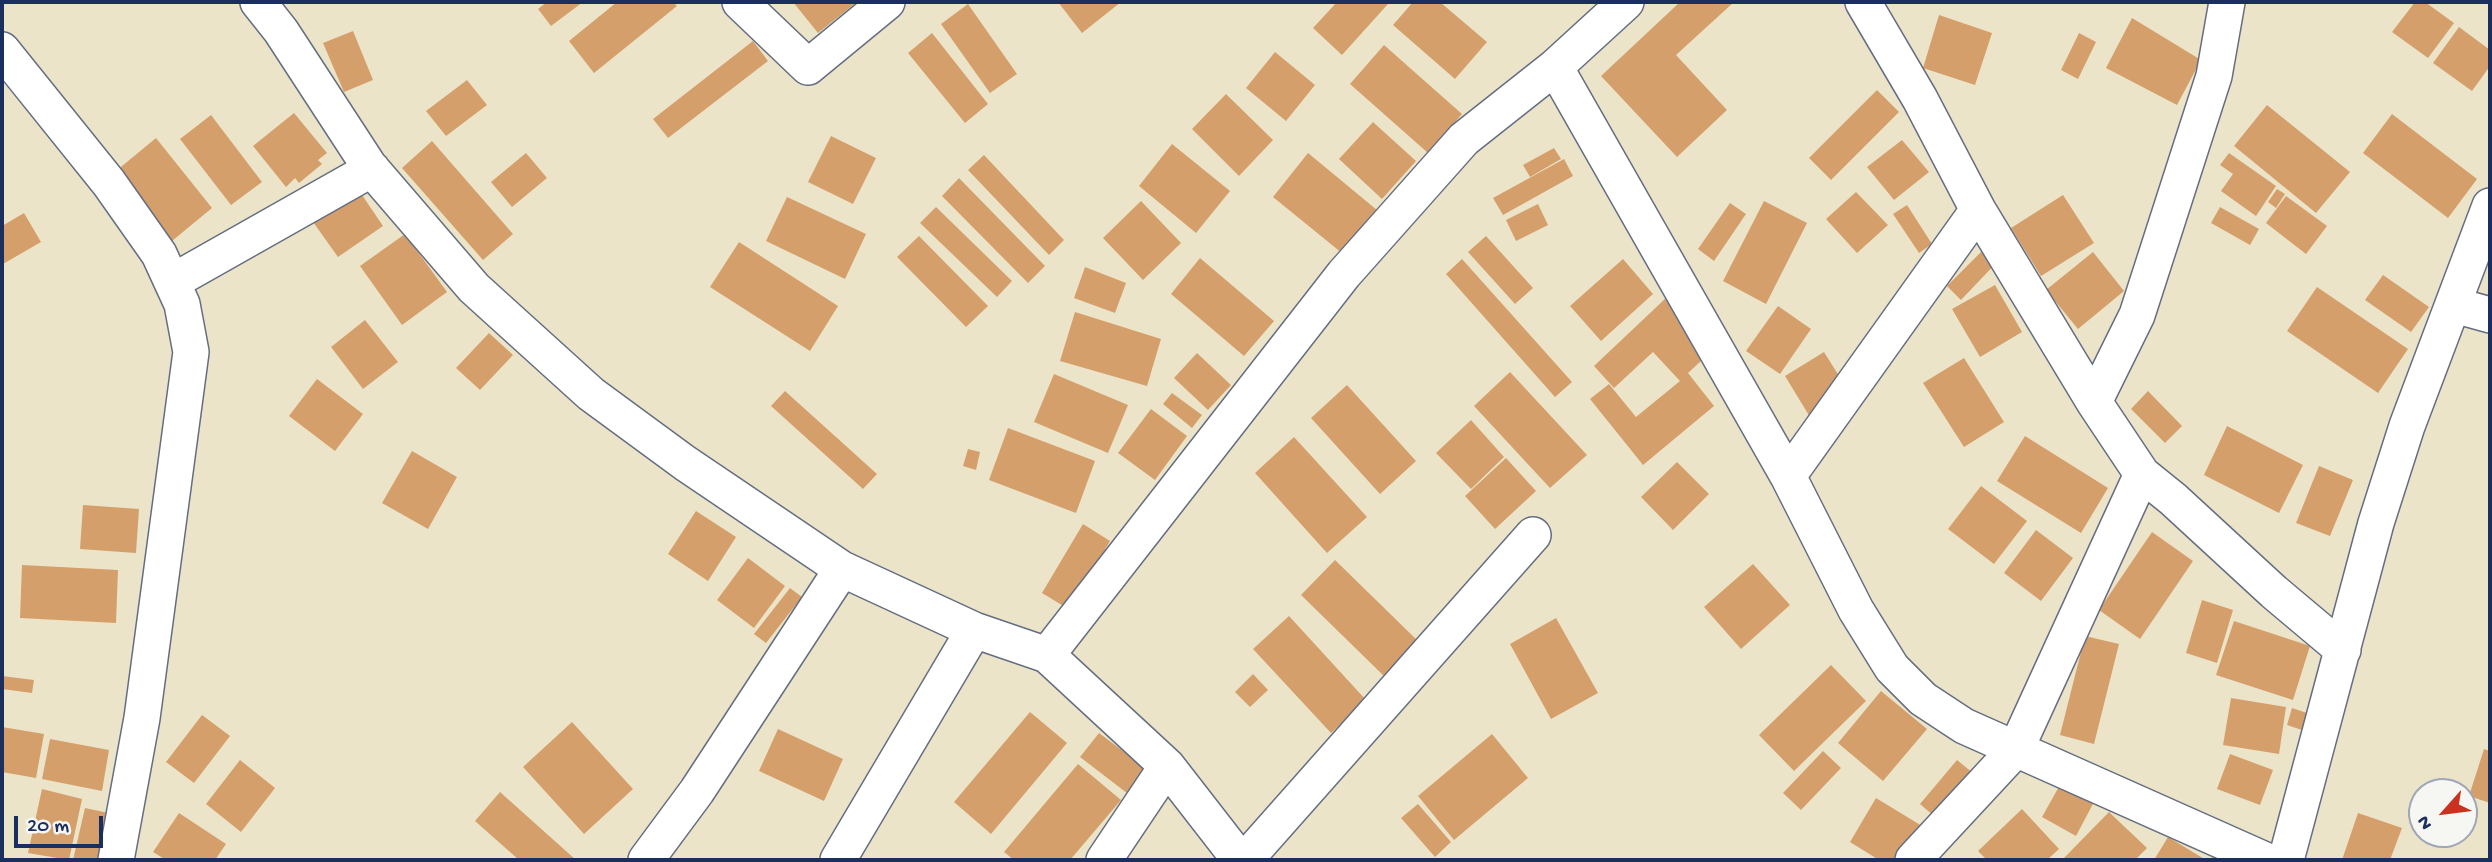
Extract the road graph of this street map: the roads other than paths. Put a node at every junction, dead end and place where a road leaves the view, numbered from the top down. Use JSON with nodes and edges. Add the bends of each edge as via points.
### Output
{"nodes":[{"id":1,"x":258,"y":2,"type":"edge"},
{"id":2,"x":740,"y":2,"type":"edge"},
{"id":3,"x":887,"y":2,"type":"edge"},
{"id":4,"x":1626,"y":2,"type":"edge"},
{"id":5,"x":1863,"y":2,"type":"edge"},
{"id":6,"x":2227,"y":2,"type":"edge"},
{"id":7,"x":2,"y":50,"type":"edge"},
{"id":8,"x":1555,"y":67,"type":"junction"},
{"id":9,"x":372,"y":169,"type":"junction"},
{"id":10,"x":2490,"y":206,"type":"edge"},
{"id":11,"x":1978,"y":210,"type":"junction"},
{"id":12,"x":172,"y":282,"type":"junction"},
{"id":13,"x":2455,"y":305,"type":"junction"},
{"id":14,"x":2490,"y":315,"type":"edge"},
{"id":15,"x":2094,"y":402,"type":"junction"},
{"id":16,"x":2142,"y":474,"type":"junction"},
{"id":17,"x":1788,"y":476,"type":"junction"},
{"id":18,"x":1533,"y":535,"type":"dead end"},
{"id":19,"x":842,"y":569,"type":"junction"},
{"id":20,"x":974,"y":630,"type":"junction"},
{"id":21,"x":2343,"y":650,"type":"junction"},
{"id":22,"x":1047,"y":655,"type":"junction"},
{"id":23,"x":2016,"y":749,"type":"junction"},
{"id":24,"x":1167,"y":766,"type":"junction"},
{"id":25,"x":116,"y":860,"type":"edge"},
{"id":26,"x":646,"y":860,"type":"edge"},
{"id":27,"x":838,"y":860,"type":"edge"},
{"id":28,"x":1104,"y":860,"type":"edge"},
{"id":29,"x":1243,"y":860,"type":"edge"},
{"id":30,"x":1913,"y":860,"type":"edge"},
{"id":31,"x":2265,"y":860,"type":"edge"},
{"id":32,"x":2286,"y":860,"type":"edge"}],
"edges":[{"from":1,"to":9,"type":"street"},
{"from":2,"to":3,"type":"street","via":[[808,67]]},
{"from":4,"to":8,"type":"street"},
{"from":5,"to":11,"type":"street"},
{"from":6,"to":15,"type":"street","via":[[2214,76],[2137,315]]},
{"from":7,"to":12,"type":"street","via":[[109,183],[159,254]]},
{"from":8,"to":17,"type":"street"},
{"from":8,"to":22,"type":"street","via":[[1464,138],[1345,274]]},
{"from":9,"to":12,"type":"street"},
{"from":9,"to":19,"type":"street","via":[[474,288],[591,394]]},
{"from":10,"to":13,"type":"street"},
{"from":11,"to":15,"type":"street"},
{"from":11,"to":17,"type":"street"},
{"from":12,"to":25,"type":"street","via":[[182,304],[191,352],[142,718]]},
{"from":13,"to":14,"type":"street"},
{"from":13,"to":21,"type":"street","via":[[2407,426]]},
{"from":15,"to":16,"type":"street"},
{"from":16,"to":21,"type":"street"},
{"from":16,"to":23,"type":"street"},
{"from":17,"to":23,"type":"street","via":[[1856,610],[1892,668],[1923,699]]},
{"from":18,"to":29,"type":"street"},
{"from":19,"to":20,"type":"street"},
{"from":19,"to":26,"type":"street"},
{"from":20,"to":22,"type":"street"},
{"from":20,"to":27,"type":"street"},
{"from":21,"to":32,"type":"street"},
{"from":22,"to":24,"type":"street"},
{"from":23,"to":30,"type":"street"},
{"from":23,"to":31,"type":"street"},
{"from":24,"to":28,"type":"street"},
{"from":24,"to":29,"type":"street"}]}
